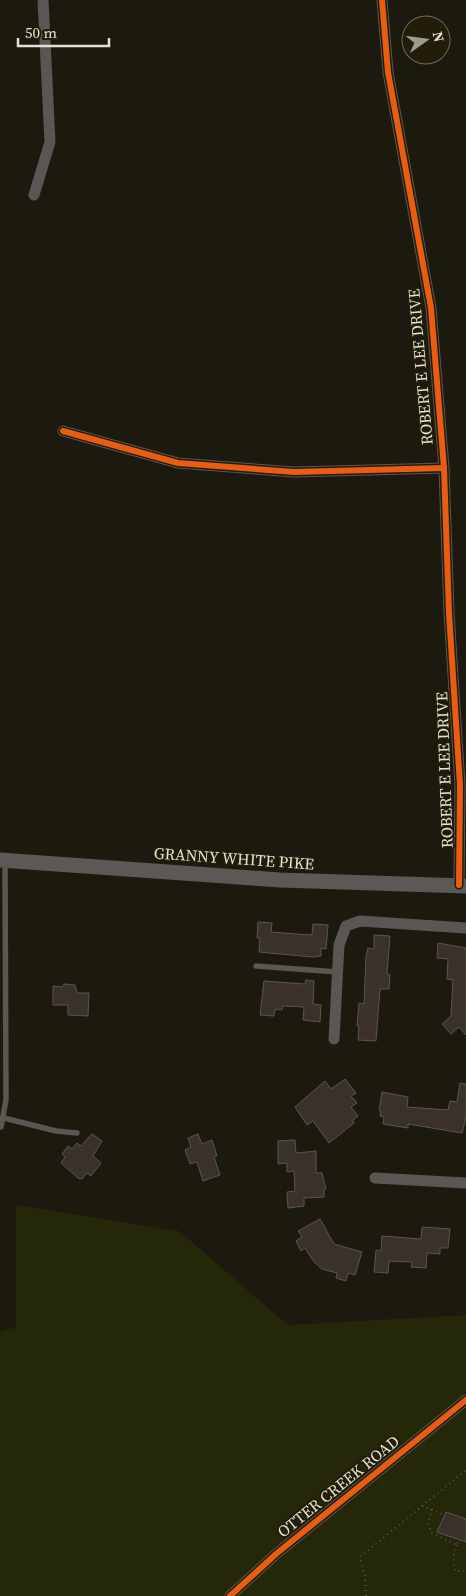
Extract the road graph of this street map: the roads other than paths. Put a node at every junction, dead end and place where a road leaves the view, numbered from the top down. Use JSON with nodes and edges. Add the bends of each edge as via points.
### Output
{"nodes":[{"id":1,"x":42,"y":0,"type":"edge"},
{"id":2,"x":382,"y":0,"type":"edge"},
{"id":3,"x":34,"y":195,"type":"dead end"},
{"id":4,"x":63,"y":431,"type":"dead end"},
{"id":5,"x":444,"y":468,"type":"junction"},
{"id":6,"x":3,"y":860,"type":"edge"},
{"id":7,"x":463,"y":885,"type":"edge"},
{"id":8,"x":466,"y":928,"type":"edge"},
{"id":9,"x":256,"y":966,"type":"dead end"},
{"id":10,"x":338,"y":972,"type":"junction"},
{"id":11,"x":334,"y":1039,"type":"dead end"},
{"id":12,"x":4,"y":1118,"type":"junction"},
{"id":13,"x":1,"y":1127,"type":"dead end"},
{"id":14,"x":77,"y":1133,"type":"dead end"},
{"id":15,"x":375,"y":1178,"type":"dead end"},
{"id":16,"x":466,"y":1183,"type":"edge"},
{"id":17,"x":466,"y":1400,"type":"edge"},
{"id":18,"x":230,"y":1596,"type":"edge"}],
"edges":[{"from":1,"to":3,"type":"street","via":[[50,142]]},
{"from":2,"to":5,"type":"street","name":"ROBERT E LEE DRIVE","via":[[388,72],[431,308]]},
{"from":4,"to":5,"type":"street","via":[[178,463],[294,472]]},
{"from":5,"to":7,"type":"street","name":"ROBERT E LEE DRIVE"},
{"from":6,"to":7,"type":"main road","name":"GRANNY WHITE PIKE","via":[[280,880]]},
{"from":6,"to":12,"type":"lane"},
{"from":8,"to":10,"type":"street","via":[[352,922],[340,937]]},
{"from":9,"to":10,"type":"lane"},
{"from":10,"to":11,"type":"street"},
{"from":12,"to":13,"type":"lane"},
{"from":12,"to":14,"type":"lane"},
{"from":15,"to":16,"type":"street"},
{"from":17,"to":18,"type":"street","name":"OTTER CREEK ROAD","via":[[276,1554]]}]}
